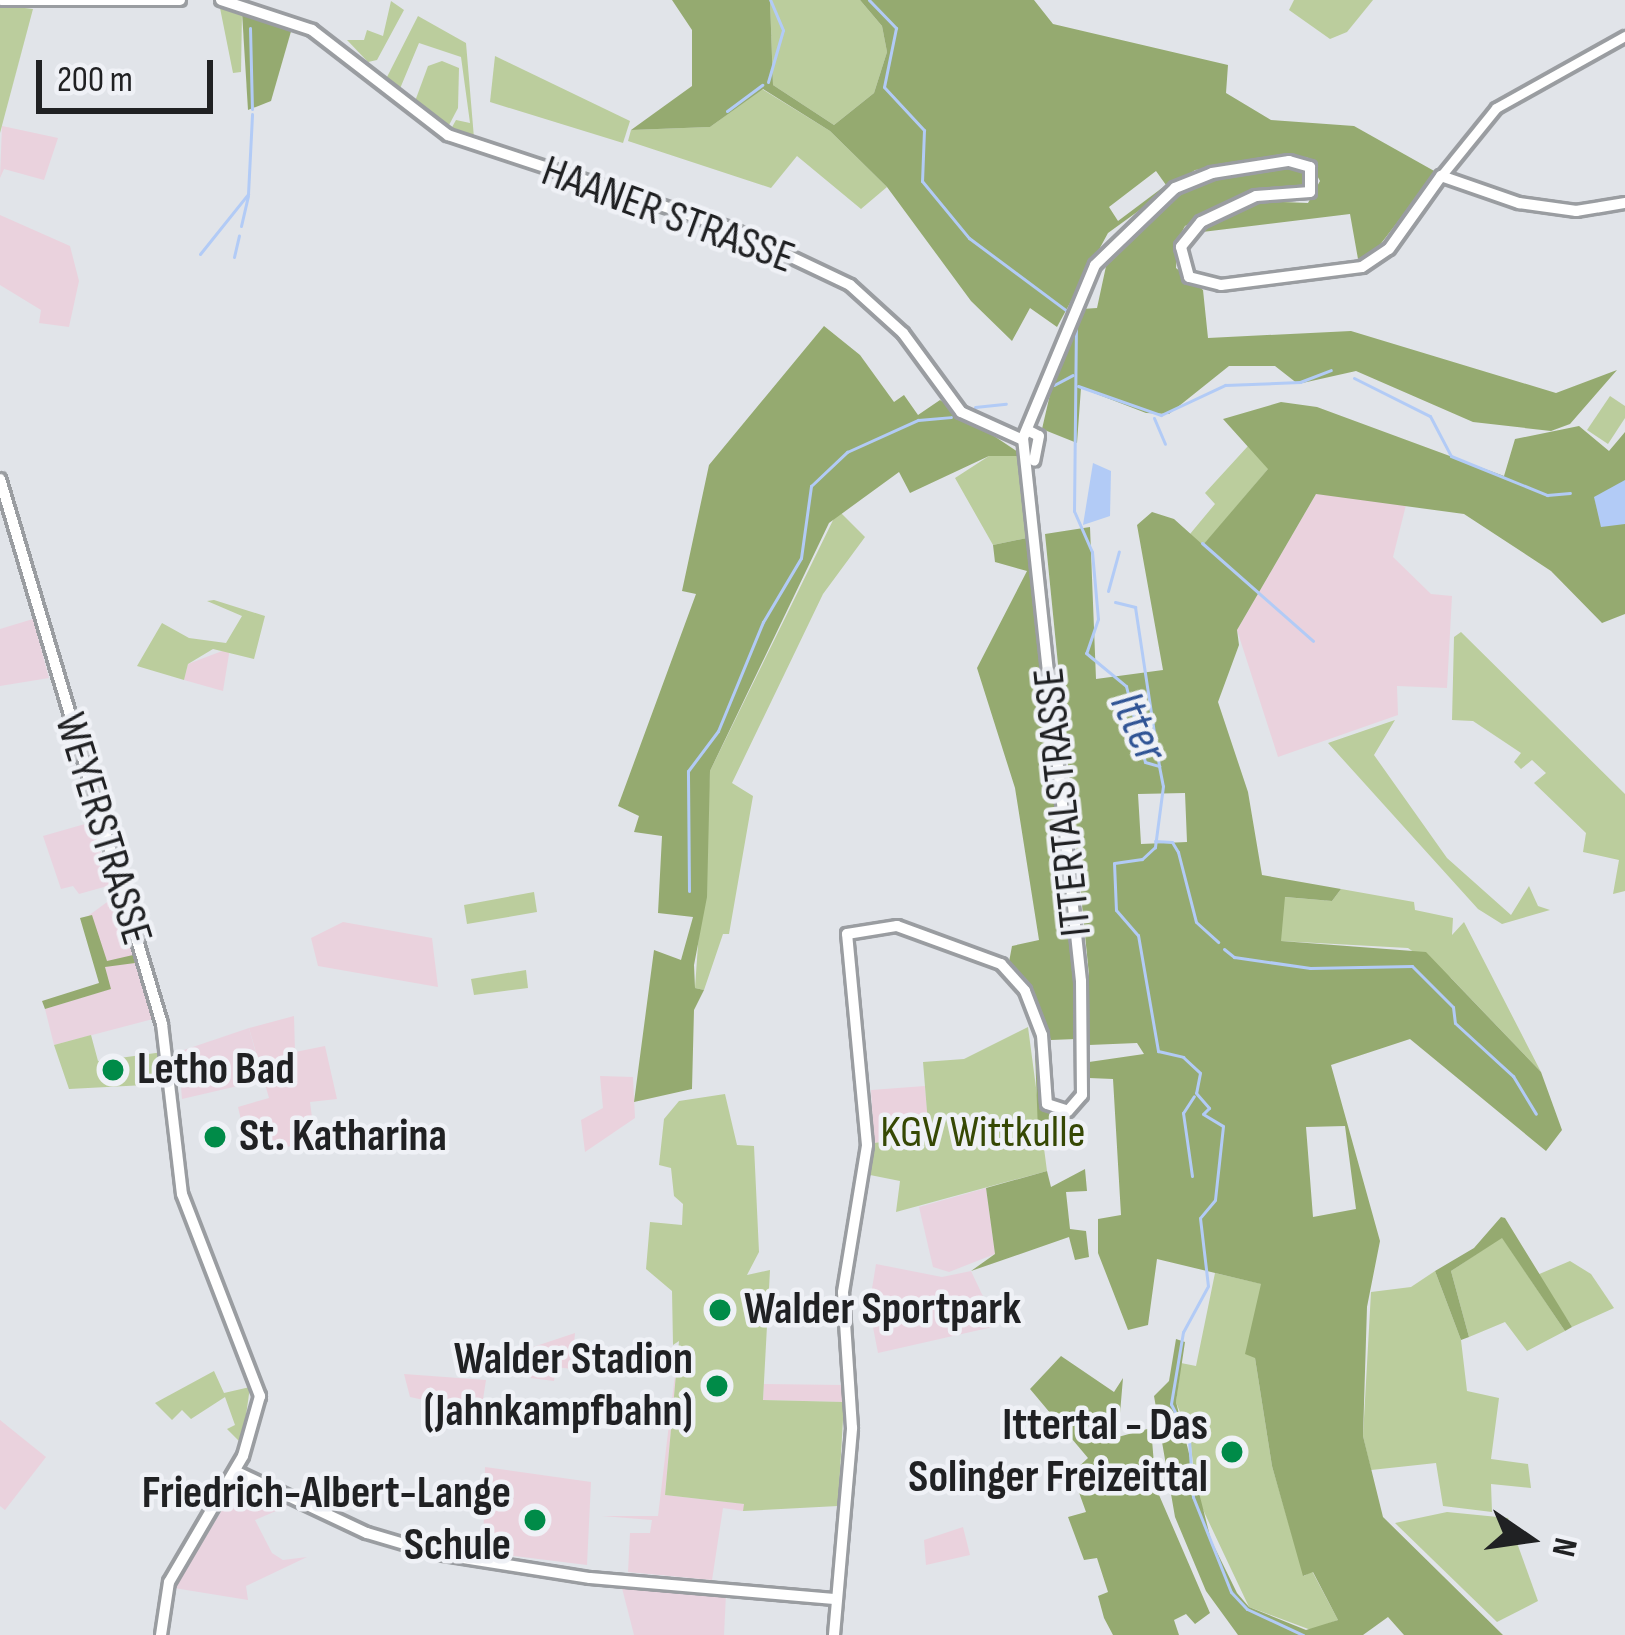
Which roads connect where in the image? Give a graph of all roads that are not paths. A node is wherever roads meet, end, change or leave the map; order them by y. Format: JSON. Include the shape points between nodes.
{"nodes":[{"id":1,"x":1,"y":0,"type":"edge"},
{"id":2,"x":181,"y":0,"type":"edge"},
{"id":3,"x":221,"y":0,"type":"edge"},
{"id":4,"x":1625,"y":36,"type":"edge"},
{"id":5,"x":1441,"y":176,"type":"junction"},
{"id":6,"x":1625,"y":203,"type":"edge"},
{"id":7,"x":1029,"y":437,"type":"junction"},
{"id":8,"x":0,"y":479,"type":"edge"},
{"id":9,"x":235,"y":1471,"type":"junction"},
{"id":10,"x":835,"y":1599,"type":"junction"},
{"id":11,"x":161,"y":1635,"type":"edge"},
{"id":12,"x":834,"y":1635,"type":"edge"}],
"edges":[{"from":1,"to":2,"type":"main road"},
{"from":3,"to":7,"type":"main road","name":"HAANER STRASSE","via":[[302,24],[448,135],[730,228],[854,287],[903,333],[951,403],[988,428]]},
{"from":4,"to":5,"type":"street","via":[[1491,112]]},
{"from":5,"to":6,"type":"main road","via":[[1519,203],[1576,211]]},
{"from":5,"to":7,"type":"main road","name":"ITTERTALSTRASSE","via":[[1389,249],[1362,267],[1211,286],[1181,263],[1191,229],[1256,196],[1303,197],[1314,179],[1294,160],[1197,177],[1109,244],[1043,379]]},
{"from":7,"to":10,"type":"main road","name":"ITTERTALSTRASSE","via":[[1081,980],[1076,1107],[1061,1112],[1047,1103],[1042,1035],[1025,991],[1001,964],[889,925],[845,937],[867,1145],[843,1292],[852,1428]]},
{"from":8,"to":9,"type":"main road","name":"WEYERSTRASSE","via":[[162,1024],[179,1183],[259,1388],[256,1426]]},
{"from":9,"to":10,"type":"main road","via":[[396,1544],[590,1578]]},
{"from":9,"to":11,"type":"main road","name":"WEYERSTRASSE","via":[[171,1578]]},
{"from":10,"to":12,"type":"main road"}]}
